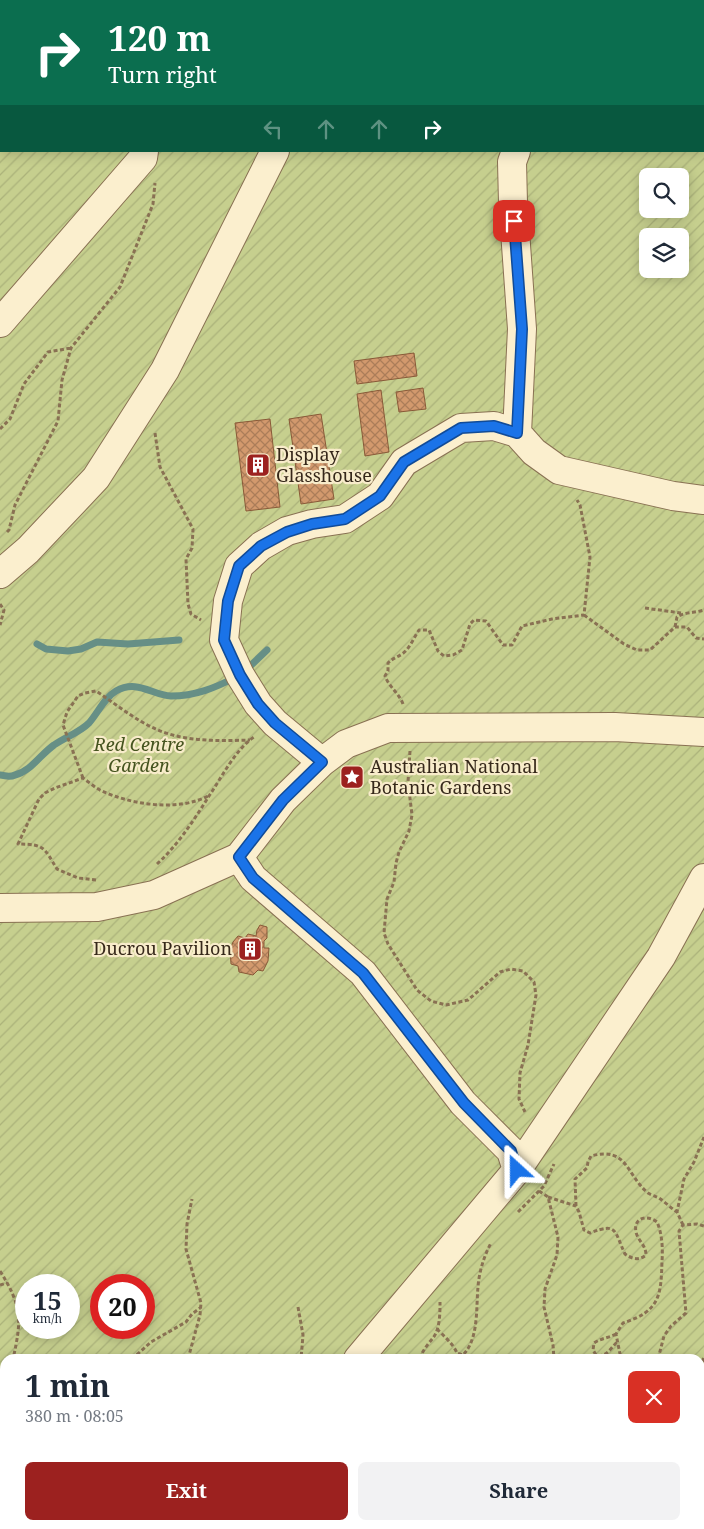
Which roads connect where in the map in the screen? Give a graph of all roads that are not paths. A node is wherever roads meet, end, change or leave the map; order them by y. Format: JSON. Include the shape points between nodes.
{"nodes":[{"id":1,"x":274,"y":152,"type":"edge"},
{"id":2,"x":516,"y":152,"type":"edge"},
{"id":3,"x":144,"y":155,"type":"edge"},
{"id":4,"x":0,"y":324,"type":"edge"},
{"id":5,"x":517,"y":433,"type":"junction"},
{"id":6,"x":704,"y":500,"type":"edge"},
{"id":7,"x":0,"y":574,"type":"edge"},
{"id":8,"x":704,"y":732,"type":"edge"},
{"id":9,"x":322,"y":762,"type":"junction"},
{"id":10,"x":239,"y":857,"type":"junction"},
{"id":11,"x":704,"y":878,"type":"edge"},
{"id":12,"x":0,"y":908,"type":"edge"},
{"id":13,"x":517,"y":1170,"type":"junction"},
{"id":14,"x":362,"y":1354,"type":"edge"}],
"edges":[{"from":1,"to":7,"type":"lane","via":[[165,370],[96,478],[28,550]]},
{"from":2,"to":5,"type":"lane","via":[[512,162],[513,203],[522,329]]},
{"from":3,"to":4,"type":"lane"},
{"from":5,"to":6,"type":"lane","via":[[534,452],[559,470]]},
{"from":5,"to":9,"type":"lane","via":[[494,426],[461,428],[404,462],[380,496],[345,519],[287,532],[261,546],[239,566],[228,601],[224,640],[258,704],[275,723]]},
{"from":8,"to":9,"type":"lane","via":[[615,726],[388,728],[346,744]]},
{"from":9,"to":10,"type":"lane","via":[[283,800]]},
{"from":10,"to":12,"type":"lane","via":[[154,896],[97,907]]},
{"from":10,"to":13,"type":"lane","via":[[253,878],[363,973],[464,1103],[511,1151]]},
{"from":11,"to":13,"type":"lane","via":[[661,957]]},
{"from":13,"to":14,"type":"lane"}]}
